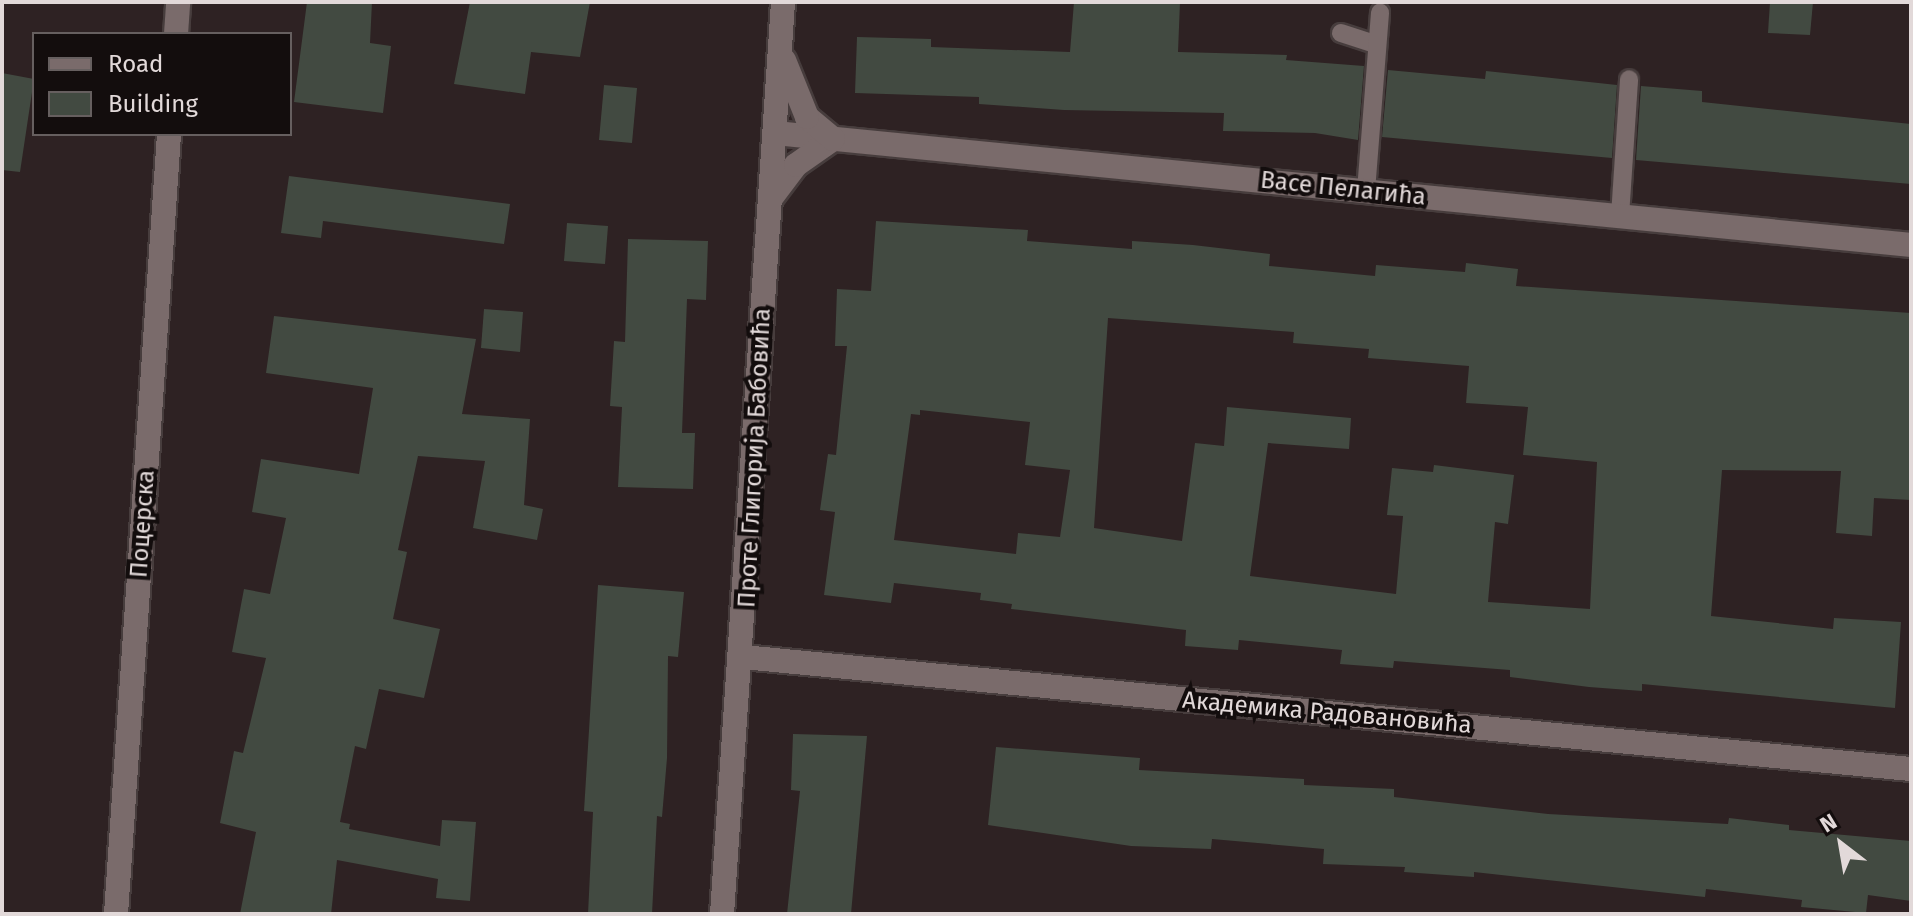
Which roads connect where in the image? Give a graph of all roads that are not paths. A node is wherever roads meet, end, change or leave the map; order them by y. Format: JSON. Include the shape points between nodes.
{"nodes":[{"id":1,"x":178,"y":2,"type":"edge"},
{"id":2,"x":783,"y":2,"type":"edge"},
{"id":3,"x":1380,"y":13,"type":"dead end"},
{"id":4,"x":176,"y":32,"type":"edge"},
{"id":5,"x":1341,"y":33,"type":"dead end"},
{"id":6,"x":1377,"y":45,"type":"junction"},
{"id":7,"x":780,"y":46,"type":"junction"},
{"id":8,"x":1629,"y":79,"type":"dead end"},
{"id":9,"x":775,"y":133,"type":"junction"},
{"id":10,"x":169,"y":136,"type":"edge"},
{"id":11,"x":833,"y":139,"type":"junction"},
{"id":12,"x":1366,"y":191,"type":"junction"},
{"id":13,"x":770,"y":199,"type":"junction"},
{"id":14,"x":1620,"y":216,"type":"junction"},
{"id":15,"x":1911,"y":245,"type":"edge"},
{"id":16,"x":743,"y":657,"type":"junction"},
{"id":17,"x":1911,"y":769,"type":"edge"},
{"id":18,"x":116,"y":914,"type":"edge"},
{"id":19,"x":722,"y":914,"type":"edge"}],
"edges":[{"from":1,"to":4,"type":"street"},
{"from":2,"to":7,"type":"street","name":"Проте Глигорија Бабовића"},
{"from":3,"to":6,"type":"lane"},
{"from":5,"to":6,"type":"lane"},
{"from":6,"to":12,"type":"lane"},
{"from":7,"to":9,"type":"street","name":"Проте Глигорија Бабовића"},
{"from":7,"to":11,"type":"street","via":[[807,117]]},
{"from":8,"to":14,"type":"lane"},
{"from":9,"to":11,"type":"street","name":"Васе Пелагића"},
{"from":9,"to":13,"type":"street","name":"Проте Глигорија Бабовића"},
{"from":10,"to":18,"type":"street","name":"Поцерска"},
{"from":11,"to":12,"type":"street","name":"Васе Пелагића"},
{"from":11,"to":13,"type":"street","via":[[796,165]]},
{"from":12,"to":14,"type":"street","name":"Васе Пелагића"},
{"from":13,"to":16,"type":"street","name":"Проте Глигорија Бабовића"},
{"from":14,"to":15,"type":"street","name":"Васе Пелагића"},
{"from":16,"to":17,"type":"street","name":"Академика Радовановића"},
{"from":16,"to":19,"type":"street","name":"Проте Глигорија Бабовића"}]}
